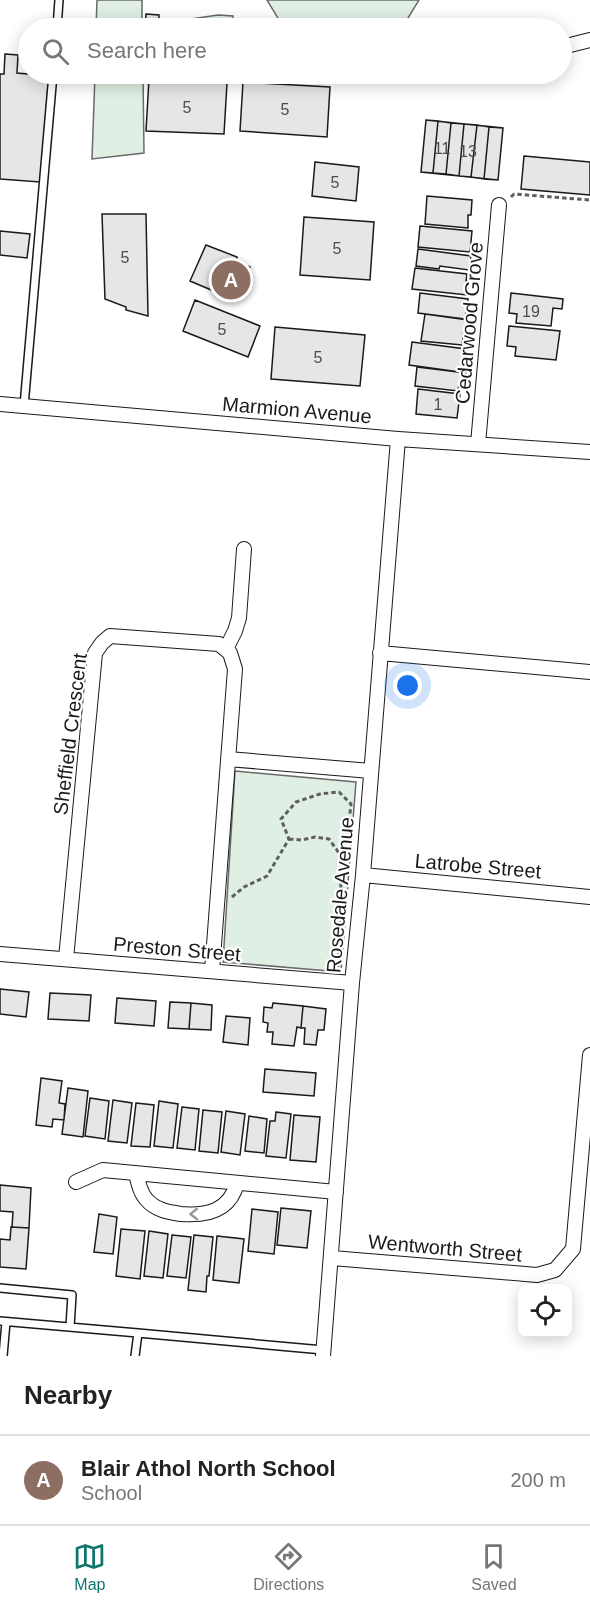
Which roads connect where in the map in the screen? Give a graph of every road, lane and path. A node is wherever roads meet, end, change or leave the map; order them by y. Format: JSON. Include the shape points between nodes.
{"nodes":[{"id":1,"x":59,"y":0,"type":"edge"},
{"id":2,"x":58,"y":18,"type":"edge"},
{"id":3,"x":590,"y":40,"type":"edge"},
{"id":4,"x":572,"y":44,"type":"edge"},
{"id":5,"x":52,"y":84,"type":"edge"},
{"id":6,"x":590,"y":200,"type":"edge"},
{"id":7,"x":499,"y":205,"type":"joint"},
{"id":8,"x":0,"y":404,"type":"edge"},
{"id":9,"x":24,"y":406,"type":"junction"},
{"id":10,"x":398,"y":439,"type":"junction"},
{"id":11,"x":478,"y":444,"type":"junction"},
{"id":12,"x":590,"y":452,"type":"edge"},
{"id":13,"x":244,"y":549,"type":"dead end"},
{"id":14,"x":226,"y":650,"type":"junction"},
{"id":15,"x":380,"y":653,"type":"junction"},
{"id":16,"x":590,"y":672,"type":"edge"},
{"id":17,"x":228,"y":759,"type":"junction"},
{"id":18,"x":371,"y":771,"type":"junction"},
{"id":19,"x":289,"y":839,"type":"junction"},
{"id":20,"x":344,"y":860,"type":"junction"},
{"id":21,"x":350,"y":860,"type":"dead end"},
{"id":22,"x":363,"y":875,"type":"junction"},
{"id":23,"x":590,"y":897,"type":"edge"},
{"id":24,"x":231,"y":898,"type":"dead end"},
{"id":25,"x":0,"y":954,"type":"edge"},
{"id":26,"x":66,"y":959,"type":"junction"},
{"id":27,"x":212,"y":971,"type":"junction"},
{"id":28,"x":337,"y":975,"type":"dead end"},
{"id":29,"x":352,"y":983,"type":"junction"},
{"id":30,"x":590,"y":1055,"type":"edge"},
{"id":31,"x":136,"y":1173,"type":"junction"},
{"id":32,"x":76,"y":1182,"type":"dead end"},
{"id":33,"x":237,"y":1183,"type":"junction"},
{"id":34,"x":336,"y":1192,"type":"junction"},
{"id":35,"x":332,"y":1258,"type":"junction"},
{"id":36,"x":0,"y":1288,"type":"edge"},
{"id":37,"x":3,"y":1322,"type":"edge"},
{"id":38,"x":70,"y":1327,"type":"junction"},
{"id":39,"x":138,"y":1333,"type":"junction"},
{"id":40,"x":323,"y":1353,"type":"edge"},
{"id":41,"x":3,"y":1356,"type":"edge"},
{"id":42,"x":135,"y":1356,"type":"edge"}],
"edges":[{"from":1,"to":2,"type":"lane"},
{"from":3,"to":4,"type":"street"},
{"from":5,"to":9,"type":"lane"},
{"from":6,"to":7,"type":"path","via":[[514,194]]},
{"from":7,"to":11,"type":"street","name":"Cedarwood Grove"},
{"from":8,"to":9,"type":"street","name":"Marmion Avenue"},
{"from":9,"to":10,"type":"street","name":"Marmion Avenue"},
{"from":10,"to":11,"type":"street","name":"Marmion Avenue"},
{"from":10,"to":15,"type":"street","name":"Rosedale Avenue"},
{"from":11,"to":12,"type":"street","name":"Marmion Avenue"},
{"from":13,"to":14,"type":"street","via":[[239,618]]},
{"from":14,"to":17,"type":"street","via":[[235,669]]},
{"from":14,"to":26,"type":"street","name":"Sheffield Crescent","via":[[219,644],[110,636],[95,653]]},
{"from":15,"to":16,"type":"street"},
{"from":15,"to":18,"type":"street","name":"Rosedale Avenue"},
{"from":17,"to":18,"type":"street"},
{"from":17,"to":27,"type":"street"},
{"from":18,"to":22,"type":"street","name":"Rosedale Avenue"},
{"from":19,"to":20,"type":"path","via":[[329,839]]},
{"from":19,"to":20,"type":"path","via":[[281,819],[296,802],[339,792],[351,804]]},
{"from":19,"to":24,"type":"path","via":[[267,876]]},
{"from":20,"to":21,"type":"path"},
{"from":20,"to":28,"type":"path","via":[[340,876]]},
{"from":22,"to":23,"type":"street","name":"Latrobe Street"},
{"from":22,"to":29,"type":"street","name":"Rosedale Avenue"},
{"from":25,"to":26,"type":"street","name":"Preston Street"},
{"from":26,"to":27,"type":"street","name":"Preston Street"},
{"from":27,"to":29,"type":"street","name":"Preston Street"},
{"from":29,"to":34,"type":"street","name":"Rosedale Avenue"},
{"from":30,"to":35,"type":"street","name":"Wentworth Street","via":[[573,1249],[555,1270],[537,1275]]},
{"from":31,"to":32,"type":"street","via":[[103,1170]]},
{"from":31,"to":33,"type":"street"},
{"from":33,"to":31,"type":"street","one_way":true,"via":[[232,1197],[220,1208],[210,1213],[180,1214],[161,1210],[146,1199]]},
{"from":33,"to":34,"type":"street"},
{"from":34,"to":35,"type":"street","name":"Rosedale Avenue"},
{"from":35,"to":40,"type":"street","name":"Rosedale Avenue"},
{"from":36,"to":38,"type":"lane","via":[[72,1295]]},
{"from":37,"to":38,"type":"lane"},
{"from":37,"to":41,"type":"lane"},
{"from":38,"to":39,"type":"lane"},
{"from":39,"to":40,"type":"lane"},
{"from":39,"to":42,"type":"lane"}]}
